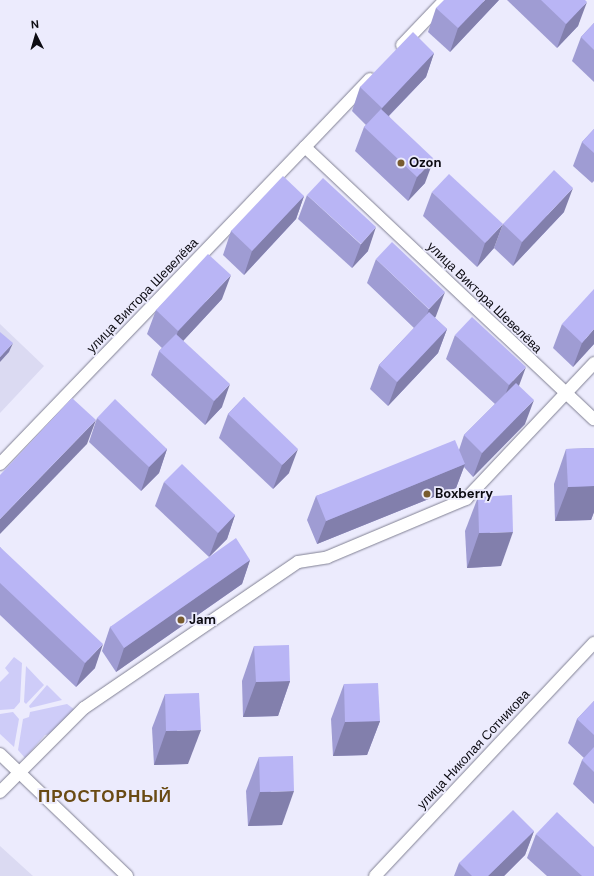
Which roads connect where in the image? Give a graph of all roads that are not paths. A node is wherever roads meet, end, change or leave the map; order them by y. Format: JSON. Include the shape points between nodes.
{"nodes":[{"id":1,"x":445,"y":0,"type":"edge"},
{"id":2,"x":391,"y":57,"type":"edge"},
{"id":3,"x":380,"y":68,"type":"edge"},
{"id":4,"x":305,"y":147,"type":"junction"},
{"id":5,"x":594,"y":363,"type":"edge"},
{"id":6,"x":566,"y":393,"type":"junction"},
{"id":7,"x":594,"y":418,"type":"edge"},
{"id":8,"x":0,"y":464,"type":"edge"},
{"id":9,"x":594,"y":643,"type":"edge"},
{"id":10,"x":0,"y":754,"type":"edge"},
{"id":11,"x":19,"y":773,"type":"junction"},
{"id":12,"x":0,"y":792,"type":"edge"},
{"id":13,"x":127,"y":876,"type":"edge"},
{"id":14,"x":375,"y":876,"type":"edge"}],
"edges":[{"from":1,"to":2,"type":"street"},
{"from":3,"to":4,"type":"street","name":"улица Виктора Шевелёва"},
{"from":4,"to":6,"type":"street","name":"улица Виктора Шевелёва"},
{"from":4,"to":8,"type":"street","name":"улица Виктора Шевелёва"},
{"from":5,"to":6,"type":"street"},
{"from":6,"to":7,"type":"street","name":"улица Виктора Шевелёва"},
{"from":6,"to":11,"type":"street","via":[[466,499],[328,557],[298,562],[84,708]]},
{"from":9,"to":14,"type":"street","name":"улица Николая Сотникова"},
{"from":10,"to":11,"type":"street"},
{"from":11,"to":12,"type":"street"},
{"from":11,"to":13,"type":"street"}]}
